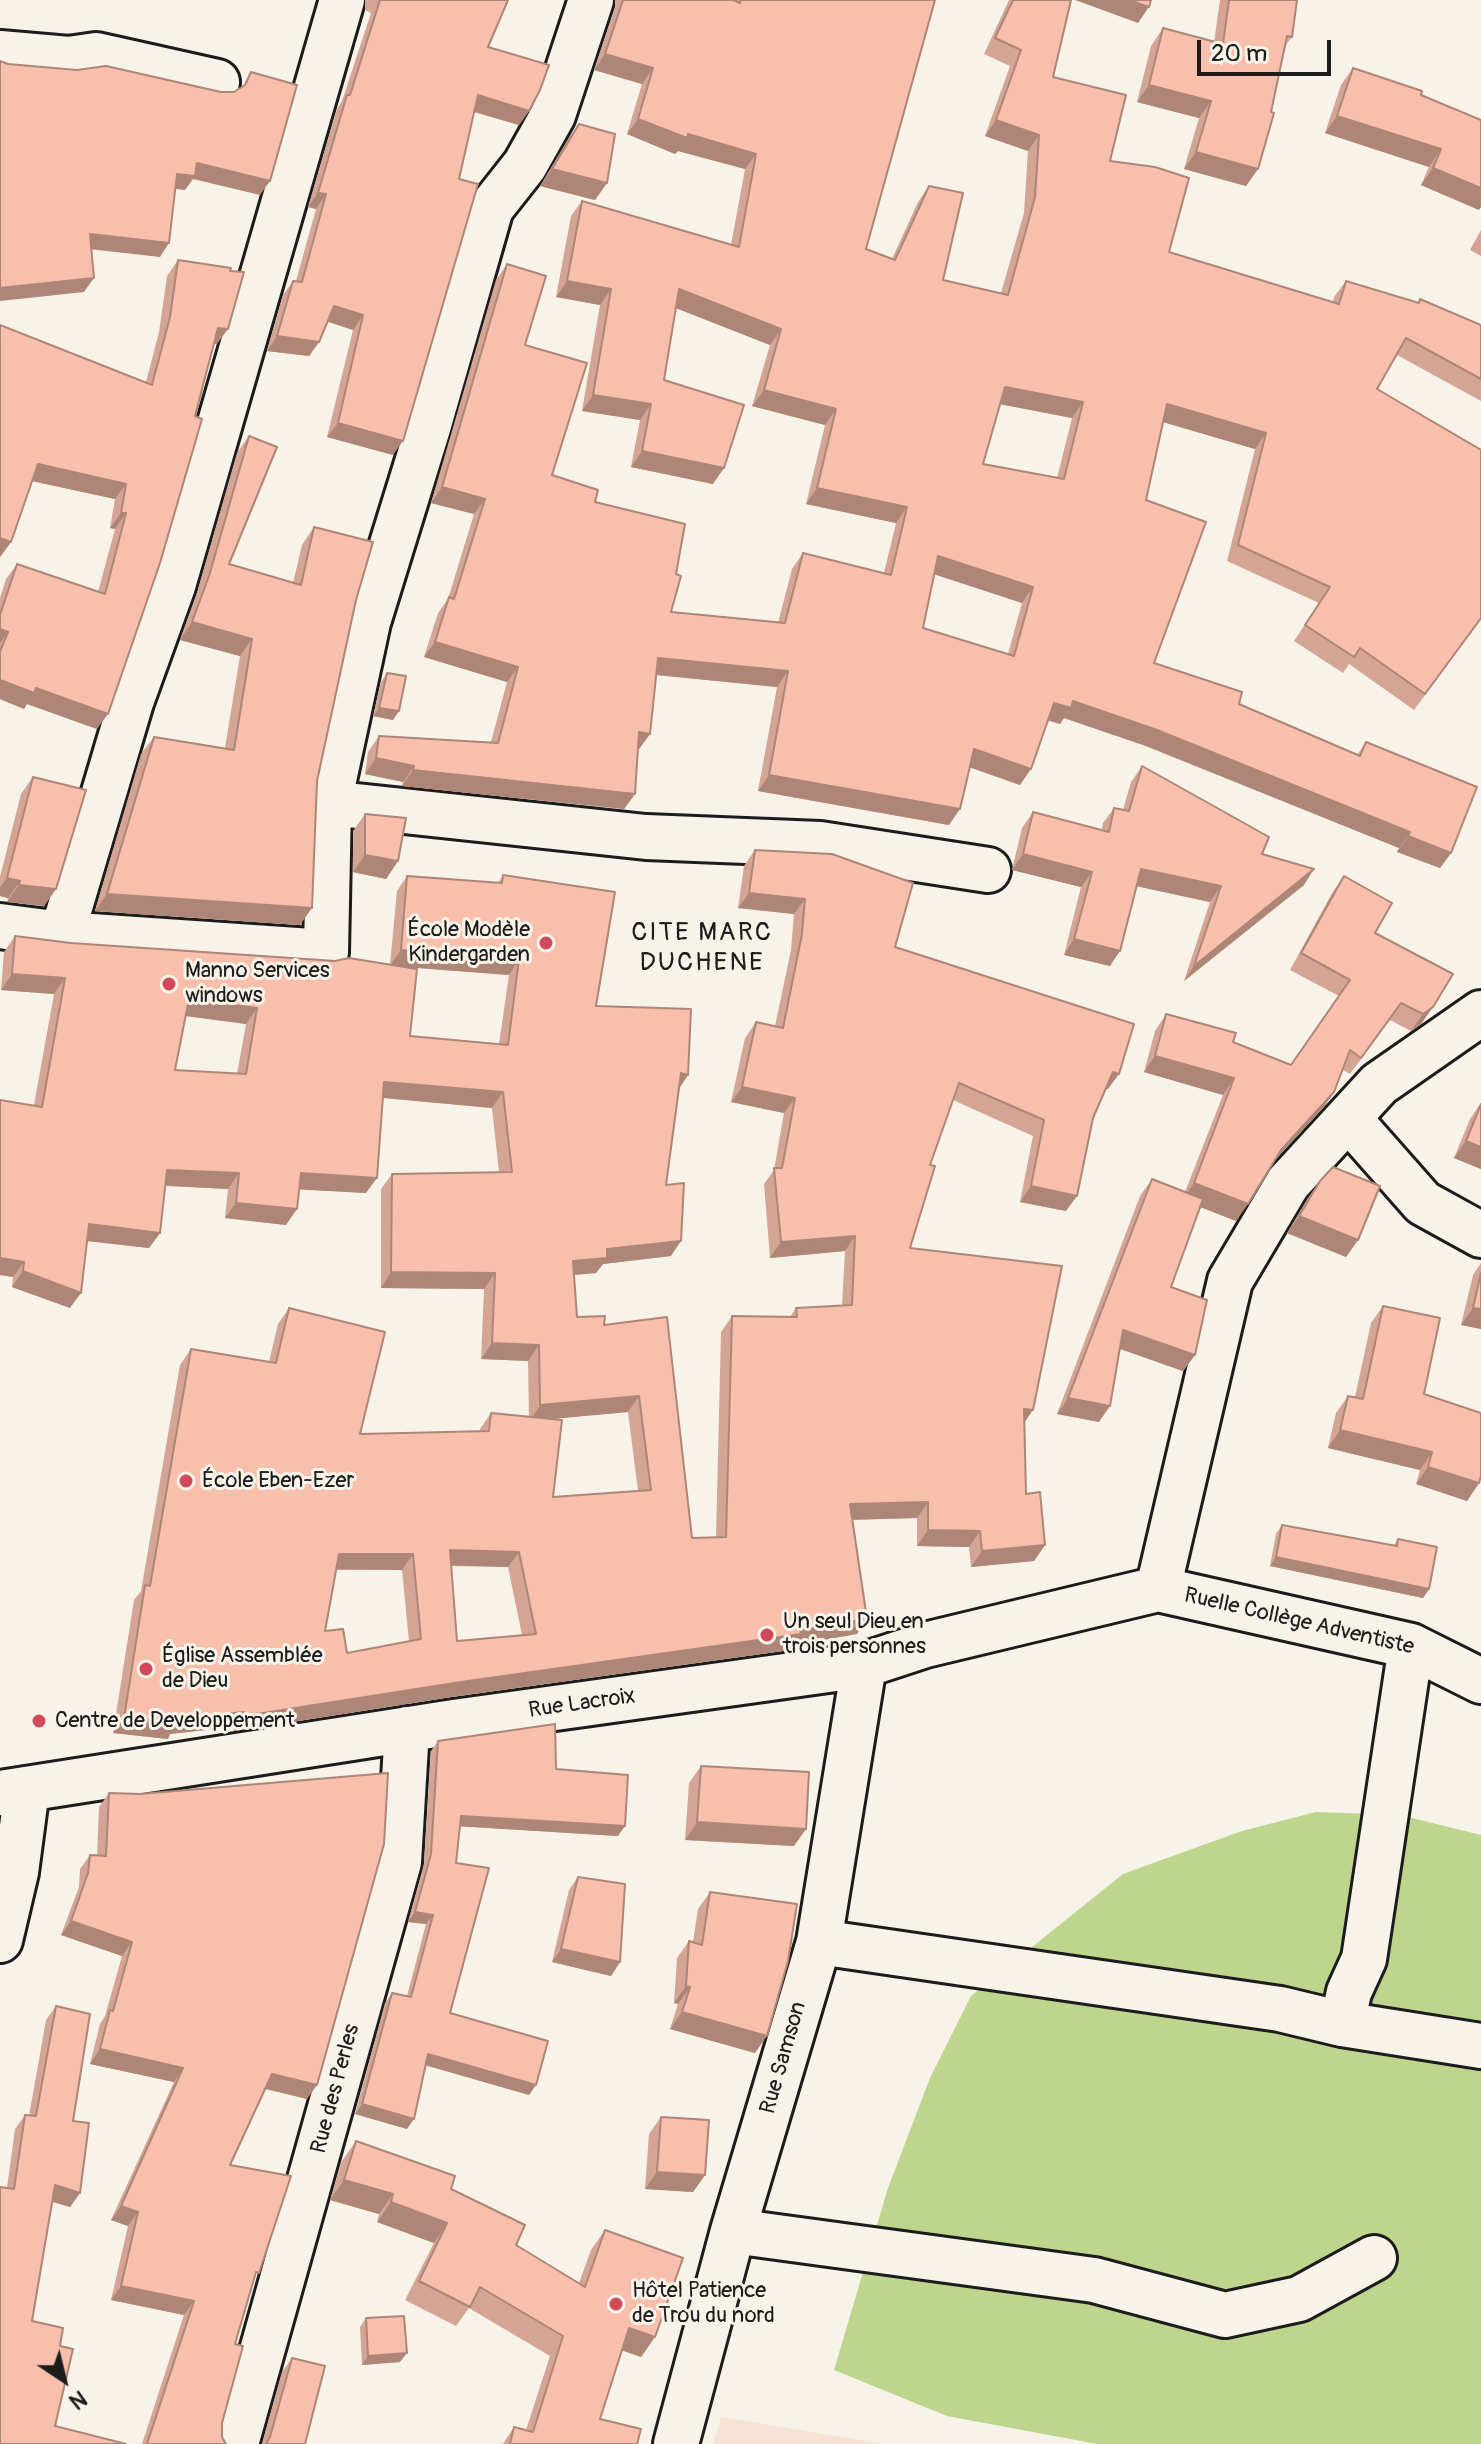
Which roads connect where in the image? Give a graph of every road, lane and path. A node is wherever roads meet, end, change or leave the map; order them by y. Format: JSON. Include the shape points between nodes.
{"nodes":[{"id":1,"x":342,"y":0,"type":"edge"},
{"id":2,"x":591,"y":0,"type":"edge"},
{"id":3,"x":0,"y":53,"type":"edge"},
{"id":4,"x":217,"y":82,"type":"dead end"},
{"id":5,"x":329,"y":803,"type":"junction"},
{"id":6,"x":988,"y":870,"type":"dead end"},
{"id":7,"x":0,"y":926,"type":"edge"},
{"id":8,"x":62,"y":934,"type":"junction"},
{"id":9,"x":1481,"y":1013,"type":"edge"},
{"id":10,"x":1348,"y":1118,"type":"junction"},
{"id":11,"x":1481,"y":1235,"type":"edge"},
{"id":12,"x":1158,"y":1589,"type":"junction"},
{"id":13,"x":1411,"y":1646,"type":"junction"},
{"id":14,"x":864,"y":1665,"type":"junction"},
{"id":15,"x":1481,"y":1681,"type":"edge"},
{"id":16,"x":407,"y":1729,"type":"junction"},
{"id":17,"x":14,"y":1791,"type":"edge"},
{"id":18,"x":0,"y":1940,"type":"edge"},
{"id":19,"x":819,"y":1942,"type":"junction"},
{"id":20,"x":1342,"y":2024,"type":"junction"},
{"id":21,"x":1481,"y":2046,"type":"edge"},
{"id":22,"x":733,"y":2231,"type":"junction"},
{"id":23,"x":1374,"y":2258,"type":"dead end"},
{"id":24,"x":236,"y":2444,"type":"edge"},
{"id":25,"x":676,"y":2444,"type":"edge"}],
"edges":[{"from":1,"to":8,"type":"street","via":[[173,586],[131,702]]},
{"from":2,"to":5,"type":"street","via":[[553,115],[525,165],[491,208],[368,622]]},
{"from":3,"to":4,"type":"street","via":[[69,59],[96,55]]},
{"from":5,"to":6,"type":"street","via":[[621,835],[820,844]]},
{"from":5,"to":8,"type":"street","via":[[326,952]]},
{"from":7,"to":8,"type":"street"},
{"from":9,"to":10,"type":"street","via":[[1379,1084]]},
{"from":10,"to":11,"type":"street","via":[[1423,1203]]},
{"from":10,"to":12,"type":"street","via":[[1288,1183],[1230,1281]]},
{"from":12,"to":13,"type":"street","name":"Ruelle Collège Adventiste"},
{"from":12,"to":14,"type":"street","name":"Rue Lacroix","via":[[925,1645]]},
{"from":13,"to":15,"type":"street","name":"Ruelle Collège Adventiste"},
{"from":13,"to":20,"type":"street","via":[[1364,1959]]},
{"from":14,"to":16,"type":"street","name":"Rue Lacroix"},
{"from":14,"to":19,"type":"street","name":"Rue Samson"},
{"from":16,"to":17,"type":"street","name":"Rue Lacroix"},
{"from":16,"to":24,"type":"street","name":"Rue des Perles","via":[[399,1862]]},
{"from":17,"to":18,"type":"street","via":[[16,1872]]},
{"from":19,"to":20,"type":"street","via":[[1280,2009]]},
{"from":19,"to":22,"type":"street","name":"Rue Samson"},
{"from":20,"to":21,"type":"street"},
{"from":22,"to":23,"type":"street","via":[[1094,2280],[1225,2315],[1299,2299]]},
{"from":22,"to":25,"type":"street","name":"Rue Samson"}]}
